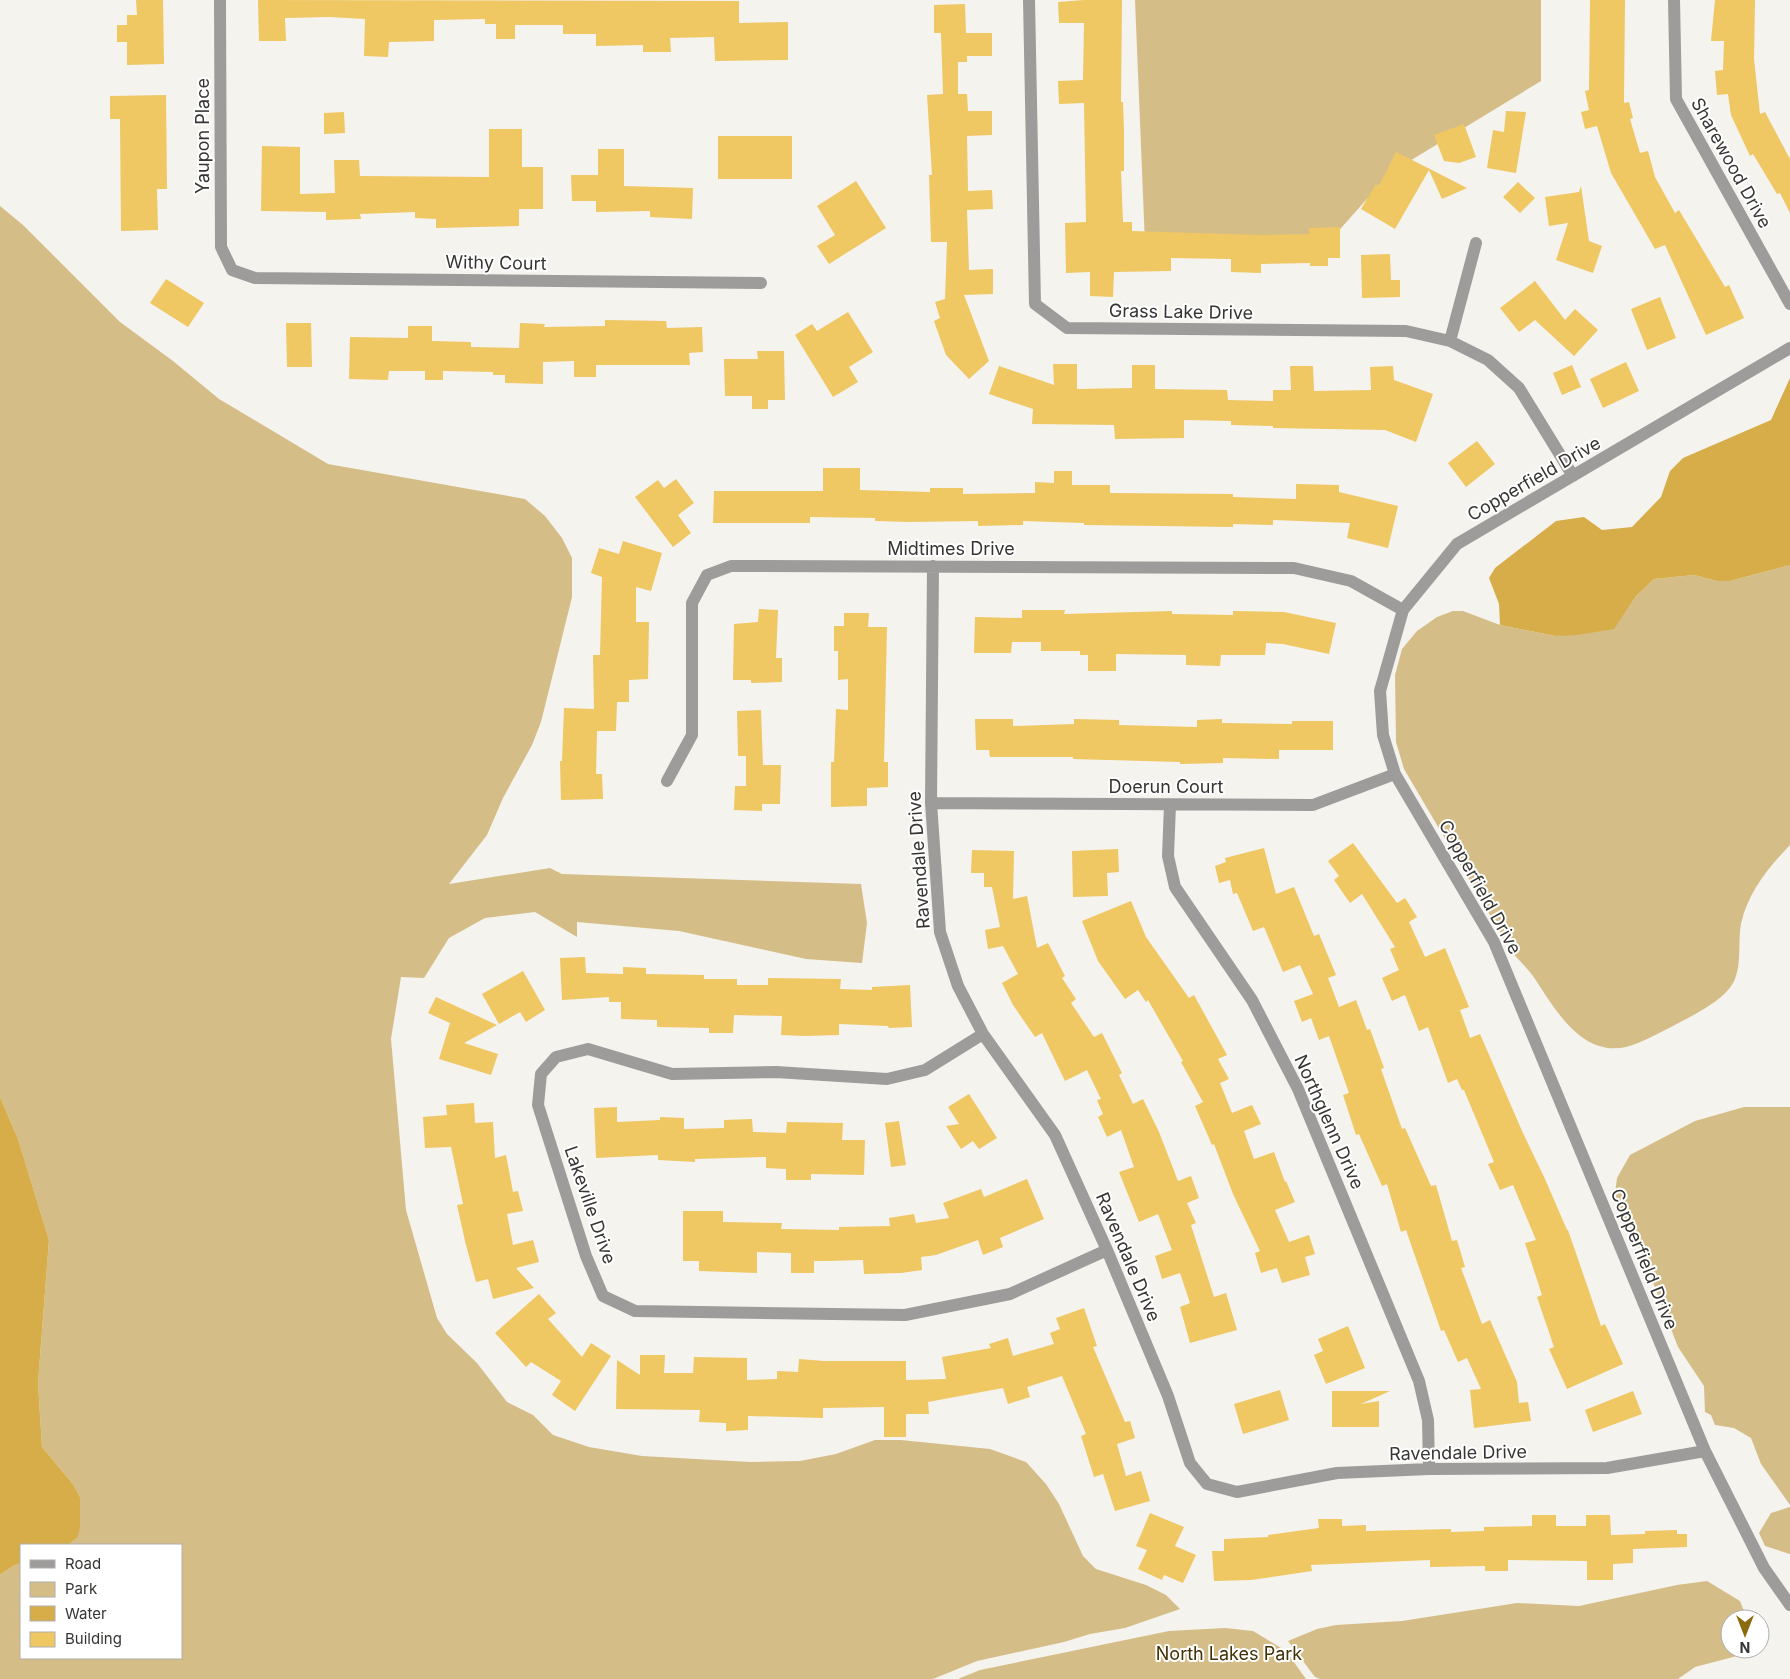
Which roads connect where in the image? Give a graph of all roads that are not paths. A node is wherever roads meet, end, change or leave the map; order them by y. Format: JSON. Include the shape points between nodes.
{"nodes":[{"id":1,"x":220,"y":0,"type":"edge"},
{"id":2,"x":1028,"y":0,"type":"edge"},
{"id":3,"x":1674,"y":0,"type":"edge"},
{"id":4,"x":1476,"y":243,"type":"dead end"},
{"id":5,"x":232,"y":270,"type":"joint"},
{"id":6,"x":761,"y":283,"type":"dead end"},
{"id":7,"x":1790,"y":304,"type":"edge"},
{"id":8,"x":1450,"y":341,"type":"junction"},
{"id":9,"x":1790,"y":348,"type":"edge"},
{"id":10,"x":1573,"y":476,"type":"junction"},
{"id":11,"x":933,"y":566,"type":"junction"},
{"id":12,"x":1403,"y":610,"type":"junction"},
{"id":13,"x":1395,"y":774,"type":"junction"},
{"id":14,"x":667,"y":781,"type":"dead end"},
{"id":15,"x":931,"y":803,"type":"junction"},
{"id":16,"x":1170,"y":805,"type":"junction"},
{"id":17,"x":983,"y":1034,"type":"junction"},
{"id":18,"x":1107,"y":1250,"type":"junction"},
{"id":19,"x":1705,"y":1451,"type":"junction"},
{"id":20,"x":1429,"y":1470,"type":"junction"},
{"id":21,"x":1790,"y":1605,"type":"edge"}],
"edges":[{"from":1,"to":5,"type":"street","name":"Yaupon Place","via":[[221,247]]},
{"from":2,"to":8,"type":"street","name":"Grass Lake Drive","via":[[1035,304],[1067,328],[1406,331]]},
{"from":3,"to":7,"type":"street","name":"Sharewood Drive","via":[[1676,99]]},
{"from":4,"to":8,"type":"street"},
{"from":5,"to":6,"type":"street","name":"Withy Court","via":[[255,278]]},
{"from":8,"to":10,"type":"street","name":"Grass Lake Drive","via":[[1488,360],[1519,388]]},
{"from":9,"to":10,"type":"street","name":"Copperfield Drive"},
{"from":10,"to":12,"type":"street","name":"Copperfield Drive","via":[[1457,544]]},
{"from":11,"to":12,"type":"street","name":"Midtimes Drive","via":[[1294,568],[1351,582]]},
{"from":11,"to":14,"type":"street","name":"Midtimes Drive","via":[[731,566],[707,575],[692,603],[692,736]]},
{"from":11,"to":15,"type":"street","name":"Ravendale Drive"},
{"from":12,"to":13,"type":"street","name":"Copperfield Drive","via":[[1380,691],[1383,735]]},
{"from":13,"to":16,"type":"street","name":"Doerun Court","via":[[1313,805]]},
{"from":13,"to":19,"type":"street","name":"Copperfield Drive","via":[[1494,942]]},
{"from":15,"to":16,"type":"street","name":"Doerun Court"},
{"from":15,"to":17,"type":"street","name":"Ravendale Drive","via":[[940,932],[958,986]]},
{"from":16,"to":20,"type":"street","name":"Northglenn Drive","via":[[1168,856],[1175,888],[1252,1000],[1298,1090],[1419,1382],[1428,1420]]},
{"from":17,"to":18,"type":"street","name":"Ravendale Drive","via":[[1055,1135]]},
{"from":17,"to":18,"type":"street","name":"Lakeville Drive","via":[[926,1070],[887,1079],[776,1072],[672,1074],[588,1049],[556,1057],[541,1074],[538,1105],[586,1256],[603,1296],[634,1311],[905,1314],[1010,1294]]},
{"from":18,"to":20,"type":"street","name":"Ravendale Drive","via":[[1168,1396],[1190,1463],[1207,1484],[1237,1492],[1337,1473]]},
{"from":19,"to":20,"type":"street","name":"Ravendale Drive","via":[[1607,1468]]},
{"from":19,"to":21,"type":"street","name":"Copperfield Drive","via":[[1764,1568]]}]}
